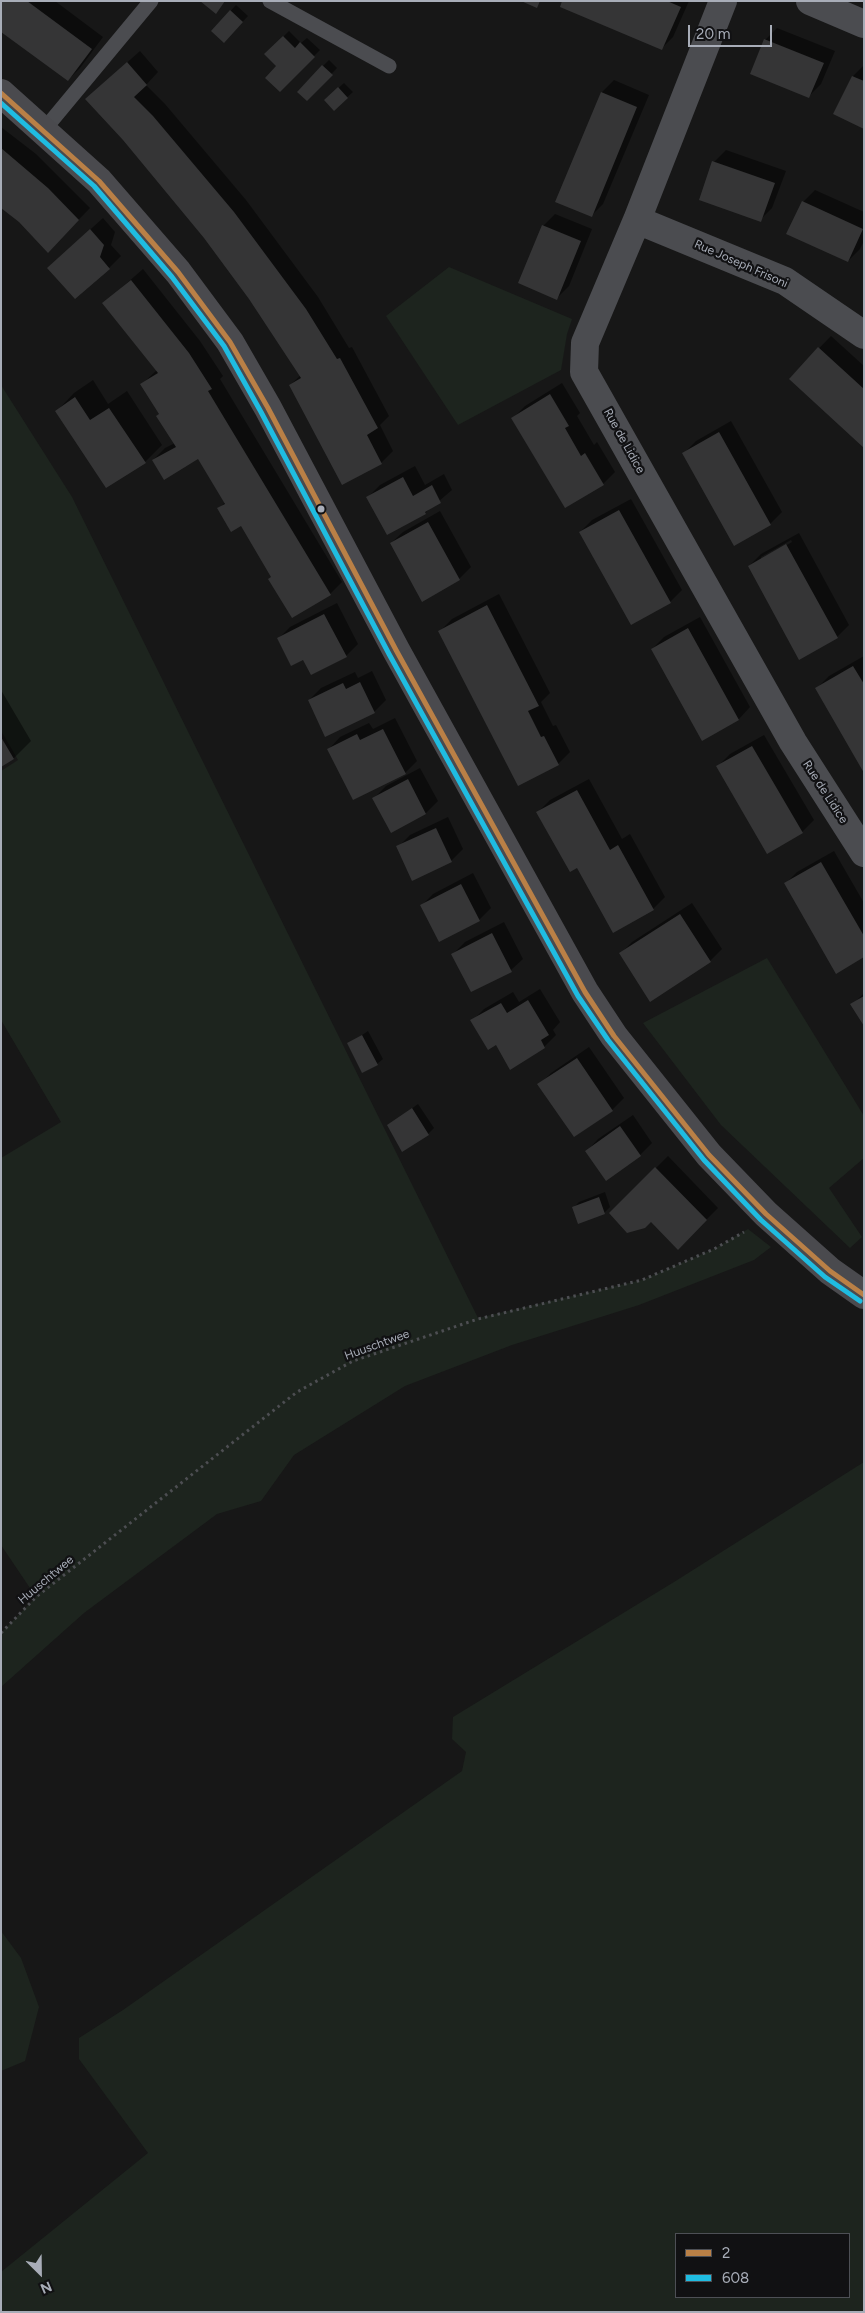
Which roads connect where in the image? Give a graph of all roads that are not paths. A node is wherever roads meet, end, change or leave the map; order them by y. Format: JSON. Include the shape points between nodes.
{"nodes":[{"id":1,"x":151,"y":1,"type":"edge"},
{"id":2,"x":270,"y":1,"type":"edge"},
{"id":3,"x":723,"y":1,"type":"edge"},
{"id":4,"x":811,"y":1,"type":"edge"},
{"id":5,"x":864,"y":24,"type":"edge"},
{"id":6,"x":389,"y":66,"type":"dead end"},
{"id":7,"x":1,"y":93,"type":"edge"},
{"id":8,"x":43,"y":130,"type":"junction"},
{"id":9,"x":637,"y":220,"type":"junction"},
{"id":10,"x":864,"y":334,"type":"edge"},
{"id":11,"x":864,"y":853,"type":"edge"},
{"id":12,"x":864,"y":1295,"type":"edge"}],
"edges":[{"from":1,"to":8,"type":"lane"},
{"from":2,"to":6,"type":"lane"},
{"from":3,"to":9,"type":"street","name":"Rue de Lidice"},
{"from":4,"to":5,"type":"street"},
{"from":7,"to":8,"type":"main road"},
{"from":8,"to":12,"type":"main road","via":[[106,189],[178,272],[230,342],[585,992],[614,1036],[695,1137],[766,1214],[830,1271]]},
{"from":9,"to":10,"type":"street","name":"Rue Joseph Frisoni","via":[[785,281]]},
{"from":9,"to":11,"type":"street","name":"Rue de Lidice","via":[[585,343],[584,372],[793,742]]}]}
